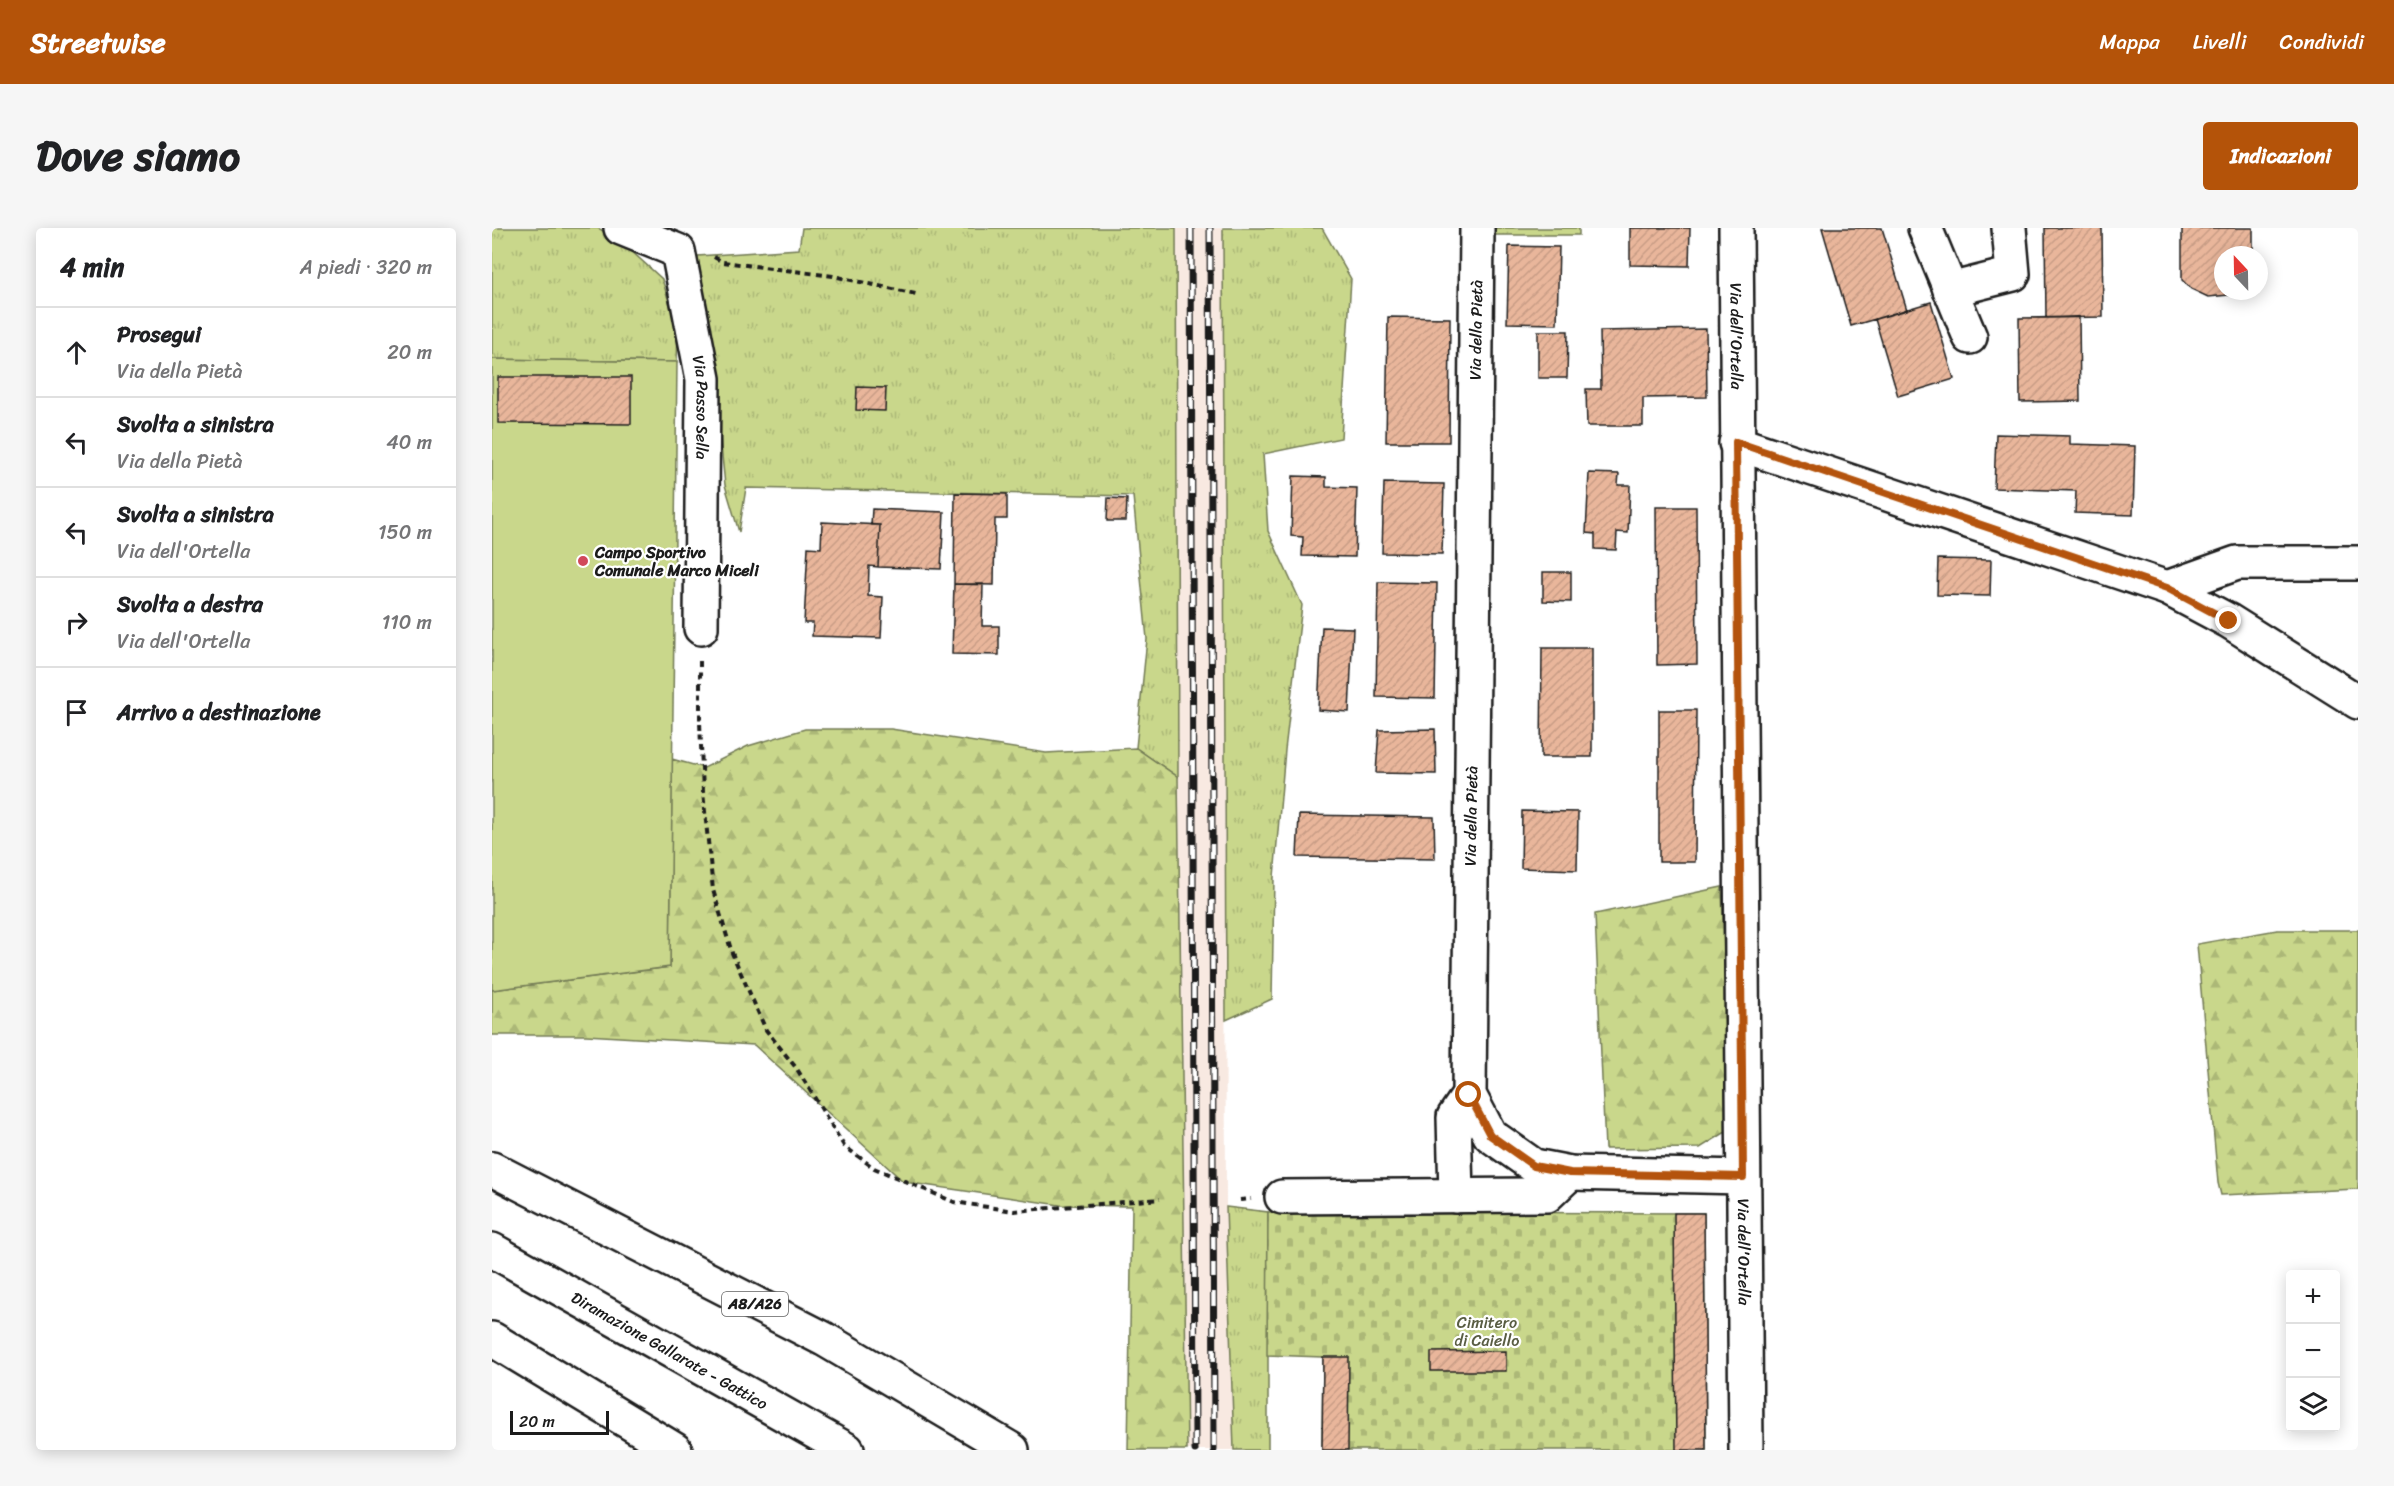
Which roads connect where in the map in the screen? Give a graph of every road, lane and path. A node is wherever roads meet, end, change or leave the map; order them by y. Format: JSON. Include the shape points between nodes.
{"nodes":[{"id":1,"x":621,"y":228,"type":"edge"},
{"id":2,"x":1477,"y":228,"type":"edge"},
{"id":3,"x":1736,"y":228,"type":"edge"},
{"id":4,"x":1925,"y":228,"type":"edge"},
{"id":5,"x":2009,"y":228,"type":"edge"},
{"id":6,"x":685,"y":239,"type":"edge"},
{"id":7,"x":1950,"y":290,"type":"junction"},
{"id":8,"x":916,"y":294,"type":"dead end"},
{"id":9,"x":1970,"y":338,"type":"dead end"},
{"id":10,"x":1736,"y":442,"type":"junction"},
{"id":11,"x":2358,"y":563,"type":"edge"},
{"id":12,"x":2167,"y":588,"type":"junction"},
{"id":13,"x":701,"y":628,"type":"joint"},
{"id":14,"x":2358,"y":702,"type":"edge"},
{"id":15,"x":1469,"y":1095,"type":"junction"},
{"id":16,"x":492,"y":1169,"type":"edge"},
{"id":17,"x":1570,"y":1173,"type":"junction"},
{"id":18,"x":1743,"y":1177,"type":"junction"},
{"id":19,"x":1456,"y":1196,"type":"junction"},
{"id":20,"x":1282,"y":1197,"type":"dead end"},
{"id":21,"x":1160,"y":1199,"type":"dead end"},
{"id":22,"x":492,"y":1250,"type":"edge"},
{"id":23,"x":492,"y":1339,"type":"edge"},
{"id":24,"x":675,"y":1450,"type":"edge"},
{"id":25,"x":847,"y":1450,"type":"edge"},
{"id":26,"x":1012,"y":1450,"type":"edge"},
{"id":27,"x":1746,"y":1450,"type":"edge"}],
"edges":[{"from":1,"to":6,"type":"main road","via":[[634,235]]},
{"from":2,"to":15,"type":"main road","name":"Via della Pietà"},
{"from":3,"to":10,"type":"main road","name":"Via dell'Ortella"},
{"from":4,"to":7,"type":"main road"},
{"from":5,"to":7,"type":"main road","via":[[2013,274]]},
{"from":6,"to":8,"type":"path","via":[[723,262],[833,276]]},
{"from":6,"to":13,"type":"main road","name":"Via Passo Sella","via":[[704,379]]},
{"from":7,"to":9,"type":"main road"},
{"from":10,"to":12,"type":"main road"},
{"from":10,"to":18,"type":"main road","name":"Via dell'Ortella"},
{"from":11,"to":12,"type":"main road","via":[[2236,563]]},
{"from":12,"to":14,"type":"main road","via":[[2229,621]]},
{"from":13,"to":21,"type":"path","via":[[703,792],[714,890],[732,953],[766,1030],[797,1069],[844,1146],[874,1168],[954,1202],[1014,1211]]},
{"from":15,"to":17,"type":"main road","name":"Via della Pietà","via":[[1490,1135],[1534,1166]]},
{"from":15,"to":19,"type":"main road","via":[[1455,1117]]},
{"from":16,"to":26,"type":"main road","number":"A8/A26","via":[[824,1339]]},
{"from":17,"to":18,"type":"main road","name":"Via della Pietà"},
{"from":17,"to":19,"type":"main road","via":[[1547,1195]]},
{"from":18,"to":27,"type":"main road","name":"Via dell'Ortella"},
{"from":19,"to":20,"type":"main road"},
{"from":22,"to":25,"type":"main road","name":"Diramazione Gallarate - Gattico"},
{"from":23,"to":24,"type":"main road"}]}
